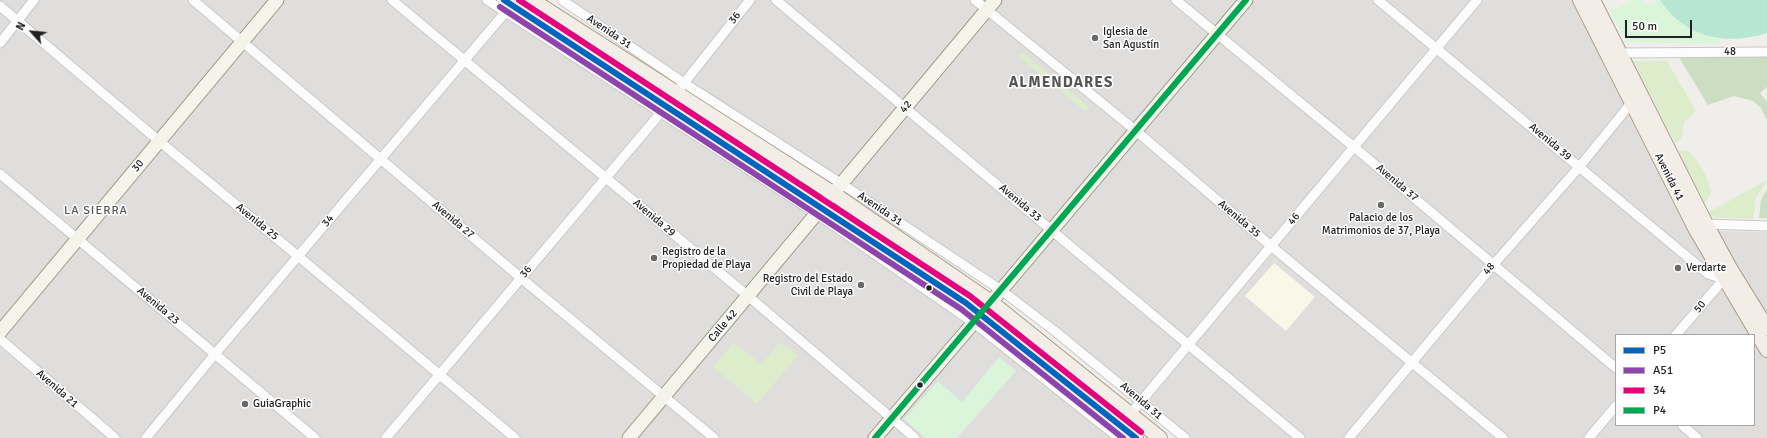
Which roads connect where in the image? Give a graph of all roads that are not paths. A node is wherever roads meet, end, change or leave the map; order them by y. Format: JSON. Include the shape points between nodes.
{"nodes":[{"id":1,"x":34,"y":0,"type":"edge"},
{"id":2,"x":193,"y":0,"type":"edge"},
{"id":3,"x":277,"y":0,"type":"edge"},
{"id":4,"x":392,"y":0,"type":"edge"},
{"id":5,"x":488,"y":0,"type":"edge"},
{"id":6,"x":532,"y":0,"type":"edge"},
{"id":7,"x":562,"y":0,"type":"edge"},
{"id":8,"x":750,"y":0,"type":"edge"},
{"id":9,"x":776,"y":0,"type":"edge"},
{"id":10,"x":975,"y":0,"type":"edge"},
{"id":11,"x":1176,"y":0,"type":"edge"},
{"id":12,"x":1246,"y":0,"type":"edge"},
{"id":13,"x":1378,"y":0,"type":"edge"},
{"id":14,"x":1477,"y":0,"type":"edge"},
{"id":15,"x":1583,"y":1,"type":"edge"},
{"id":16,"x":991,"y":5,"type":"edge"},
{"id":17,"x":0,"y":6,"type":"edge"},
{"id":18,"x":507,"y":6,"type":"edge"},
{"id":19,"x":18,"y":20,"type":"junction"},
{"id":20,"x":1216,"y":35,"type":"junction"},
{"id":21,"x":243,"y":41,"type":"junction"},
{"id":22,"x":0,"y":43,"type":"edge"},
{"id":23,"x":1437,"y":47,"type":"junction"},
{"id":24,"x":1621,"y":52,"type":"junction"},
{"id":25,"x":1767,"y":52,"type":"edge"},
{"id":26,"x":464,"y":61,"type":"junction"},
{"id":27,"x":680,"y":89,"type":"junction"},
{"id":28,"x":1632,"y":102,"type":"junction"},
{"id":29,"x":906,"y":108,"type":"junction"},
{"id":30,"x":663,"y":110,"type":"junction"},
{"id":31,"x":1135,"y":130,"type":"junction"},
{"id":32,"x":159,"y":141,"type":"junction"},
{"id":33,"x":1354,"y":147,"type":"junction"},
{"id":34,"x":380,"y":159,"type":"junction"},
{"id":35,"x":1580,"y":166,"type":"junction"},
{"id":36,"x":0,"y":174,"type":"edge"},
{"id":37,"x":606,"y":178,"type":"junction"},
{"id":38,"x":838,"y":189,"type":"junction"},
{"id":39,"x":820,"y":211,"type":"junction"},
{"id":40,"x":1767,"y":226,"type":"edge"},
{"id":41,"x":1701,"y":227,"type":"junction"},
{"id":42,"x":1052,"y":229,"type":"junction"},
{"id":43,"x":78,"y":238,"type":"junction"},
{"id":44,"x":1271,"y":246,"type":"junction"},
{"id":45,"x":298,"y":256,"type":"junction"},
{"id":46,"x":1494,"y":264,"type":"junction"},
{"id":47,"x":521,"y":278,"type":"junction"},
{"id":48,"x":1724,"y":278,"type":"junction"},
{"id":49,"x":1001,"y":290,"type":"junction"},
{"id":50,"x":748,"y":296,"type":"junction"},
{"id":51,"x":991,"y":302,"type":"junction"},
{"id":52,"x":977,"y":319,"type":"junction"},
{"id":53,"x":1767,"y":328,"type":"edge"},
{"id":54,"x":0,"y":332,"type":"edge"},
{"id":55,"x":1677,"y":334,"type":"edge"},
{"id":56,"x":0,"y":339,"type":"edge"},
{"id":57,"x":1189,"y":344,"type":"junction"},
{"id":58,"x":1767,"y":350,"type":"edge"},
{"id":59,"x":215,"y":354,"type":"junction"},
{"id":60,"x":1411,"y":362,"type":"junction"},
{"id":61,"x":1615,"y":367,"type":"edge"},
{"id":62,"x":439,"y":375,"type":"junction"},
{"id":63,"x":665,"y":396,"type":"junction"},
{"id":64,"x":1142,"y":401,"type":"junction"},
{"id":65,"x":1615,"y":407,"type":"edge"},
{"id":66,"x":1130,"y":414,"type":"junction"},
{"id":67,"x":892,"y":418,"type":"junction"},
{"id":68,"x":1683,"y":426,"type":"edge"},
{"id":69,"x":1116,"y":434,"type":"edge"},
{"id":70,"x":115,"y":438,"type":"edge"},
{"id":71,"x":146,"y":438,"type":"edge"},
{"id":72,"x":315,"y":438,"type":"edge"},
{"id":73,"x":386,"y":438,"type":"edge"},
{"id":74,"x":515,"y":438,"type":"edge"},
{"id":75,"x":629,"y":438,"type":"edge"},
{"id":76,"x":714,"y":438,"type":"edge"},
{"id":77,"x":875,"y":438,"type":"edge"},
{"id":78,"x":915,"y":438,"type":"edge"},
{"id":79,"x":1136,"y":438,"type":"edge"},
{"id":80,"x":1160,"y":438,"type":"edge"},
{"id":81,"x":1185,"y":438,"type":"edge"},
{"id":82,"x":1300,"y":438,"type":"edge"},
{"id":83,"x":1349,"y":438,"type":"edge"},
{"id":84,"x":1503,"y":438,"type":"edge"},
{"id":85,"x":1589,"y":438,"type":"edge"},
{"id":86,"x":1697,"y":438,"type":"edge"}],
"edges":[{"from":1,"to":19,"type":"street"},
{"from":2,"to":21,"type":"street","name":"Avenida 27"},
{"from":3,"to":21,"type":"street","name":"30"},
{"from":4,"to":26,"type":"street","name":"Avenida 29"},
{"from":5,"to":18,"type":"street"},
{"from":6,"to":27,"type":"main road","name":"Avenida 31"},
{"from":7,"to":27,"type":"street","name":"Avenida 31"},
{"from":8,"to":27,"type":"street","name":"36"},
{"from":9,"to":29,"type":"street","name":"Avenida 33"},
{"from":10,"to":16,"type":"street","name":"Avenida 35"},
{"from":11,"to":20,"type":"street","name":"Avenida 37"},
{"from":12,"to":20,"type":"street"},
{"from":13,"to":23,"type":"street","name":"Avenida 39"},
{"from":14,"to":23,"type":"street","name":"46"},
{"from":15,"to":24,"type":"main road","name":"Avenida 41"},
{"from":15,"to":28,"type":"main road","name":"Avenida 41"},
{"from":16,"to":29,"type":"street","name":"42"},
{"from":16,"to":31,"type":"street","name":"Avenida 35"},
{"from":17,"to":19,"type":"street","name":"Avenida 25"},
{"from":18,"to":26,"type":"street","name":"34"},
{"from":18,"to":30,"type":"main road"},
{"from":19,"to":22,"type":"street"},
{"from":19,"to":32,"type":"street","name":"Avenida 25"},
{"from":20,"to":31,"type":"street"},
{"from":20,"to":33,"type":"street","name":"Avenida 37"},
{"from":21,"to":32,"type":"street","name":"30"},
{"from":21,"to":34,"type":"street","name":"Avenida 27"},
{"from":23,"to":33,"type":"street","name":"46"},
{"from":23,"to":35,"type":"street","name":"Avenida 39"},
{"from":24,"to":25,"type":"street","name":"48"},
{"from":24,"to":41,"type":"main road","name":"Avenida 41"},
{"from":26,"to":34,"type":"street","name":"34"},
{"from":26,"to":37,"type":"street","name":"Avenida 29"},
{"from":27,"to":38,"type":"main road","name":"Avenida 31"},
{"from":28,"to":35,"type":"street","name":"48"},
{"from":28,"to":41,"type":"main road","name":"Avenida 41"},
{"from":29,"to":38,"type":"street","name":"42"},
{"from":29,"to":42,"type":"street","name":"Avenida 33"},
{"from":30,"to":37,"type":"street","name":"36"},
{"from":30,"to":39,"type":"main road"},
{"from":31,"to":42,"type":"street"},
{"from":31,"to":44,"type":"street","name":"Avenida 35"},
{"from":32,"to":43,"type":"street","name":"30"},
{"from":32,"to":45,"type":"street","name":"Avenida 25"},
{"from":33,"to":44,"type":"street","name":"46"},
{"from":33,"to":46,"type":"street","name":"Avenida 37"},
{"from":34,"to":45,"type":"street","name":"34"},
{"from":34,"to":47,"type":"street","name":"Avenida 27"},
{"from":35,"to":46,"type":"street","name":"48"},
{"from":35,"to":48,"type":"street","name":"Avenida 39","via":[[1708,274]]},
{"from":36,"to":43,"type":"street","name":"Avenida 23"},
{"from":37,"to":47,"type":"street","name":"36"},
{"from":37,"to":50,"type":"street","name":"Avenida 29"},
{"from":38,"to":39,"type":"street","name":"42"},
{"from":38,"to":49,"type":"street","name":"Avenida 31"},
{"from":38,"to":51,"type":"main road","name":"Avenida 31"},
{"from":39,"to":50,"type":"street","name":"Calle 42"},
{"from":39,"to":52,"type":"main road"},
{"from":40,"to":41,"type":"street"},
{"from":41,"to":48,"type":"main road","name":"Avenida 41"},
{"from":41,"to":53,"type":"main road","name":"Avenida 41"},
{"from":42,"to":49,"type":"street"},
{"from":42,"to":57,"type":"street","name":"Avenida 33"},
{"from":43,"to":54,"type":"street","name":"30"},
{"from":43,"to":59,"type":"street","name":"Avenida 23"},
{"from":44,"to":57,"type":"street","name":"46"},
{"from":44,"to":60,"type":"street","name":"Avenida 35"},
{"from":45,"to":59,"type":"street","name":"34"},
{"from":45,"to":62,"type":"street","name":"Avenida 25"},
{"from":46,"to":60,"type":"street","name":"48"},
{"from":46,"to":61,"type":"street","name":"Avenida 37"},
{"from":47,"to":62,"type":"street","name":"36"},
{"from":47,"to":63,"type":"street","name":"Avenida 27"},
{"from":48,"to":55,"type":"street","name":"50"},
{"from":48,"to":58,"type":"main road","name":"Avenida 41"},
{"from":49,"to":51,"type":"street"},
{"from":49,"to":64,"type":"street","name":"Avenida 31"},
{"from":50,"to":63,"type":"street","name":"Calle 42"},
{"from":50,"to":67,"type":"street","name":"Avenida 29"},
{"from":51,"to":52,"type":"street"},
{"from":51,"to":66,"type":"main road","name":"Avenida 31"},
{"from":52,"to":67,"type":"street"},
{"from":52,"to":69,"type":"main road"},
{"from":56,"to":70,"type":"street","name":"Avenida 21"},
{"from":57,"to":64,"type":"street","name":"46"},
{"from":57,"to":82,"type":"street","name":"Avenida 33"},
{"from":59,"to":71,"type":"street","name":"34"},
{"from":59,"to":72,"type":"street","name":"Avenida 23"},
{"from":60,"to":83,"type":"street","name":"48"},
{"from":60,"to":84,"type":"street","name":"Avenida 35"},
{"from":62,"to":73,"type":"street","name":"36"},
{"from":62,"to":74,"type":"street","name":"Avenida 25"},
{"from":63,"to":75,"type":"street","name":"Calle 42"},
{"from":63,"to":76,"type":"street","name":"Avenida 27"},
{"from":64,"to":66,"type":"street","name":"46"},
{"from":64,"to":81,"type":"street","name":"Avenida 31"},
{"from":65,"to":85,"type":"street"},
{"from":66,"to":69,"type":"street","name":"46"},
{"from":66,"to":80,"type":"main road","name":"Avenida 31"},
{"from":67,"to":77,"type":"street"},
{"from":67,"to":78,"type":"street","name":"Avenida 29"},
{"from":68,"to":86,"type":"street"},
{"from":69,"to":79,"type":"main road"}]}
